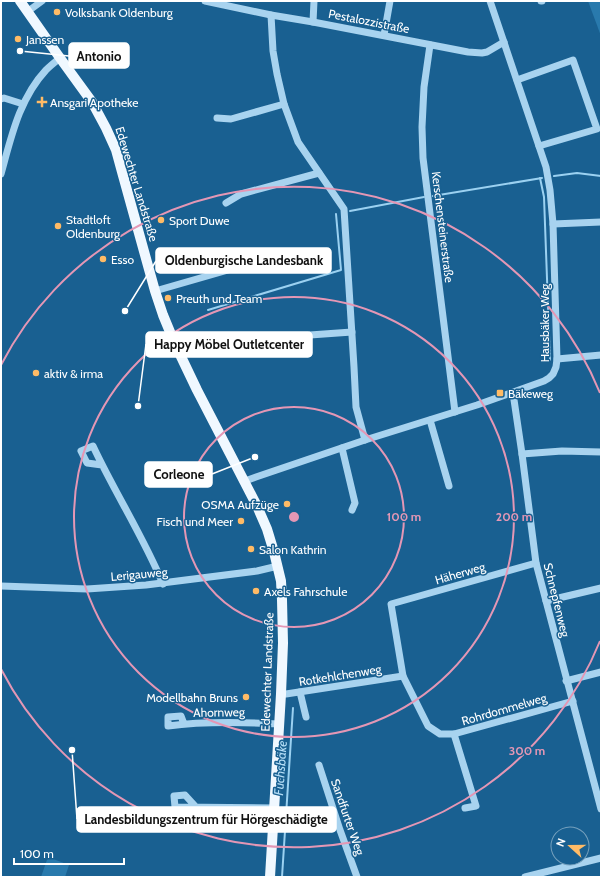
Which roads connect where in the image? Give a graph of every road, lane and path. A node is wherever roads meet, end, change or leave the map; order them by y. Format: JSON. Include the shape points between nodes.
{"nodes":[{"id":1,"x":20,"y":1,"type":"edge"},
{"id":2,"x":42,"y":1,"type":"edge"},
{"id":3,"x":208,"y":1,"type":"edge"},
{"id":4,"x":314,"y":1,"type":"edge"},
{"id":5,"x":390,"y":1,"type":"edge"},
{"id":6,"x":490,"y":1,"type":"edge"},
{"id":7,"x":27,"y":12,"type":"junction"},
{"id":8,"x":271,"y":15,"type":"junction"},
{"id":9,"x":313,"y":22,"type":"junction"},
{"id":10,"x":384,"y":35,"type":"junction"},
{"id":11,"x":504,"y":42,"type":"junction"},
{"id":12,"x":430,"y":45,"type":"junction"},
{"id":13,"x":60,"y":58,"type":"junction"},
{"id":14,"x":517,"y":80,"type":"junction"},
{"id":15,"x":1,"y":99,"type":"edge"},
{"id":16,"x":23,"y":104,"type":"junction"},
{"id":17,"x":284,"y":104,"type":"junction"},
{"id":18,"x":217,"y":118,"type":"dead end"},
{"id":19,"x":539,"y":146,"type":"junction"},
{"id":20,"x":319,"y":172,"type":"junction"},
{"id":21,"x":1,"y":174,"type":"edge"},
{"id":22,"x":226,"y":202,"type":"dead end"},
{"id":23,"x":601,"y":222,"type":"edge"},
{"id":24,"x":553,"y":224,"type":"junction"},
{"id":25,"x":240,"y":254,"type":"dead end"},
{"id":26,"x":155,"y":291,"type":"junction"},
{"id":27,"x":352,"y":332,"type":"junction"},
{"id":28,"x":302,"y":340,"type":"dead end"},
{"id":29,"x":601,"y":355,"type":"edge"},
{"id":30,"x":558,"y":359,"type":"junction"},
{"id":31,"x":513,"y":393,"type":"junction"},
{"id":32,"x":455,"y":412,"type":"junction"},
{"id":33,"x":430,"y":420,"type":"junction"},
{"id":34,"x":366,"y":440,"type":"junction"},
{"id":35,"x":342,"y":448,"type":"junction"},
{"id":36,"x":601,"y":452,"type":"edge"},
{"id":37,"x":522,"y":454,"type":"junction"},
{"id":38,"x":102,"y":465,"type":"dead end"},
{"id":39,"x":245,"y":481,"type":"junction"},
{"id":40,"x":450,"y":486,"type":"dead end"},
{"id":41,"x":352,"y":510,"type":"dead end"},
{"id":42,"x":536,"y":563,"type":"junction"},
{"id":43,"x":278,"y":566,"type":"junction"},
{"id":44,"x":163,"y":584,"type":"junction"},
{"id":45,"x":1,"y":586,"type":"edge"},
{"id":46,"x":601,"y":588,"type":"edge"},
{"id":47,"x":546,"y":601,"type":"junction"},
{"id":48,"x":601,"y":672,"type":"edge"},
{"id":49,"x":403,"y":676,"type":"junction"},
{"id":50,"x":566,"y":681,"type":"junction"},
{"id":51,"x":300,"y":692,"type":"junction"},
{"id":52,"x":281,"y":694,"type":"junction"},
{"id":53,"x":573,"y":701,"type":"junction"},
{"id":54,"x":306,"y":717,"type":"dead end"},
{"id":55,"x":184,"y":724,"type":"dead end"},
{"id":56,"x":279,"y":724,"type":"junction"},
{"id":57,"x":454,"y":734,"type":"junction"},
{"id":58,"x":319,"y":765,"type":"dead end"},
{"id":59,"x":600,"y":799,"type":"edge"},
{"id":60,"x":196,"y":807,"type":"dead end"},
{"id":61,"x":274,"y":808,"type":"junction"},
{"id":62,"x":465,"y":808,"type":"dead end"},
{"id":63,"x":601,"y":810,"type":"edge"},
{"id":64,"x":601,"y":858,"type":"edge"},
{"id":65,"x":270,"y":877,"type":"edge"},
{"id":66,"x":357,"y":877,"type":"edge"},
{"id":67,"x":525,"y":877,"type":"edge"}],
"edges":[{"from":1,"to":7,"type":"main road","name":"Edewechter Landstraße"},
{"from":2,"to":7,"type":"street"},
{"from":3,"to":8,"type":"street","name":"Pestalozzistraße"},
{"from":4,"to":9,"type":"street"},
{"from":5,"to":10,"type":"street"},
{"from":6,"to":11,"type":"street","name":"Hausbäker Weg"},
{"from":7,"to":13,"type":"main road","name":"Edewechter Landstraße"},
{"from":8,"to":9,"type":"street","name":"Pestalozzistraße"},
{"from":8,"to":17,"type":"street","via":[[273,51]]},
{"from":9,"to":10,"type":"street","name":"Pestalozzistraße"},
{"from":10,"to":12,"type":"street","name":"Pestalozzistraße"},
{"from":11,"to":12,"type":"street","name":"Pestalozzistraße","via":[[482,53]]},
{"from":11,"to":14,"type":"street","name":"Hausbäker Weg"},
{"from":12,"to":32,"type":"street","name":"Kerschensteinerstraße","via":[[424,87],[423,158]]},
{"from":13,"to":16,"type":"street","via":[[46,70]]},
{"from":13,"to":26,"type":"main road","name":"Edewechter Landstraße","via":[[98,110],[111,138]]},
{"from":14,"to":19,"type":"street","name":"Hausbäker Weg"},
{"from":14,"to":19,"type":"street","via":[[573,60],[597,129]]},
{"from":15,"to":16,"type":"street"},
{"from":16,"to":21,"type":"street"},
{"from":17,"to":18,"type":"street","via":[[231,119]]},
{"from":17,"to":20,"type":"street","via":[[298,142]]},
{"from":19,"to":24,"type":"street","name":"Hausbäker Weg","via":[[546,166]]},
{"from":20,"to":22,"type":"street","via":[[241,194]]},
{"from":20,"to":27,"type":"street","via":[[344,209]]},
{"from":23,"to":24,"type":"street"},
{"from":24,"to":30,"type":"street","name":"Hausbäker Weg"},
{"from":25,"to":26,"type":"street","via":[[235,268]]},
{"from":26,"to":39,"type":"main road","name":"Edewechter Landstraße","via":[[175,344]]},
{"from":27,"to":28,"type":"street","via":[[310,335]]},
{"from":27,"to":34,"type":"street","via":[[356,407]]},
{"from":29,"to":30,"type":"street"},
{"from":30,"to":31,"type":"street","name":"Hausbäker Weg","via":[[549,378]]},
{"from":31,"to":32,"type":"street","name":"Hausbäker Weg"},
{"from":31,"to":37,"type":"street","name":"Schnepfenweg"},
{"from":32,"to":33,"type":"street","name":"Hausbäker Weg"},
{"from":33,"to":34,"type":"street","name":"Hausbäker Weg"},
{"from":33,"to":40,"type":"street"},
{"from":34,"to":35,"type":"street","name":"Hausbäker Weg"},
{"from":35,"to":39,"type":"street","name":"Hausbäker Weg"},
{"from":35,"to":41,"type":"street","via":[[355,503]]},
{"from":36,"to":37,"type":"street"},
{"from":37,"to":42,"type":"street","name":"Schnepfenweg"},
{"from":38,"to":44,"type":"street","via":[[154,562]]},
{"from":39,"to":43,"type":"main road","name":"Edewechter Landstraße","via":[[267,529]]},
{"from":42,"to":47,"type":"street","name":"Schnepfenweg"},
{"from":42,"to":49,"type":"street","name":"Häherweg","via":[[391,604]]},
{"from":43,"to":44,"type":"street","name":"Lerigauweg"},
{"from":43,"to":52,"type":"main road","name":"Edewechter Landstraße","via":[[282,600]]},
{"from":44,"to":45,"type":"street","name":"Lerigauweg","via":[[87,589]]},
{"from":46,"to":47,"type":"street"},
{"from":47,"to":50,"type":"street","name":"Schnepfenweg"},
{"from":48,"to":50,"type":"street"},
{"from":49,"to":51,"type":"street","name":"Rotkehlchenweg"},
{"from":49,"to":57,"type":"street","name":"Rohrdommelweg","via":[[428,726],[440,734]]},
{"from":50,"to":53,"type":"street","name":"Schnepfenweg"},
{"from":51,"to":52,"type":"street","name":"Rotkehlchenweg"},
{"from":51,"to":54,"type":"street"},
{"from":52,"to":56,"type":"main road","name":"Edewechter Landstraße"},
{"from":53,"to":57,"type":"street","name":"Rohrdommelweg"},
{"from":53,"to":59,"type":"street","name":"Schnepfenweg"},
{"from":55,"to":56,"type":"street","name":"Ahornweg"},
{"from":56,"to":61,"type":"main road","name":"Edewechter Landstraße"},
{"from":57,"to":62,"type":"street","via":[[476,806]]},
{"from":58,"to":66,"type":"street","name":"Sandfurter Weg"},
{"from":59,"to":63,"type":"street","name":"Schnepfenweg"},
{"from":60,"to":61,"type":"street"},
{"from":61,"to":65,"type":"main road","name":"Edewechter Landstraße"},
{"from":64,"to":67,"type":"street"}]}
